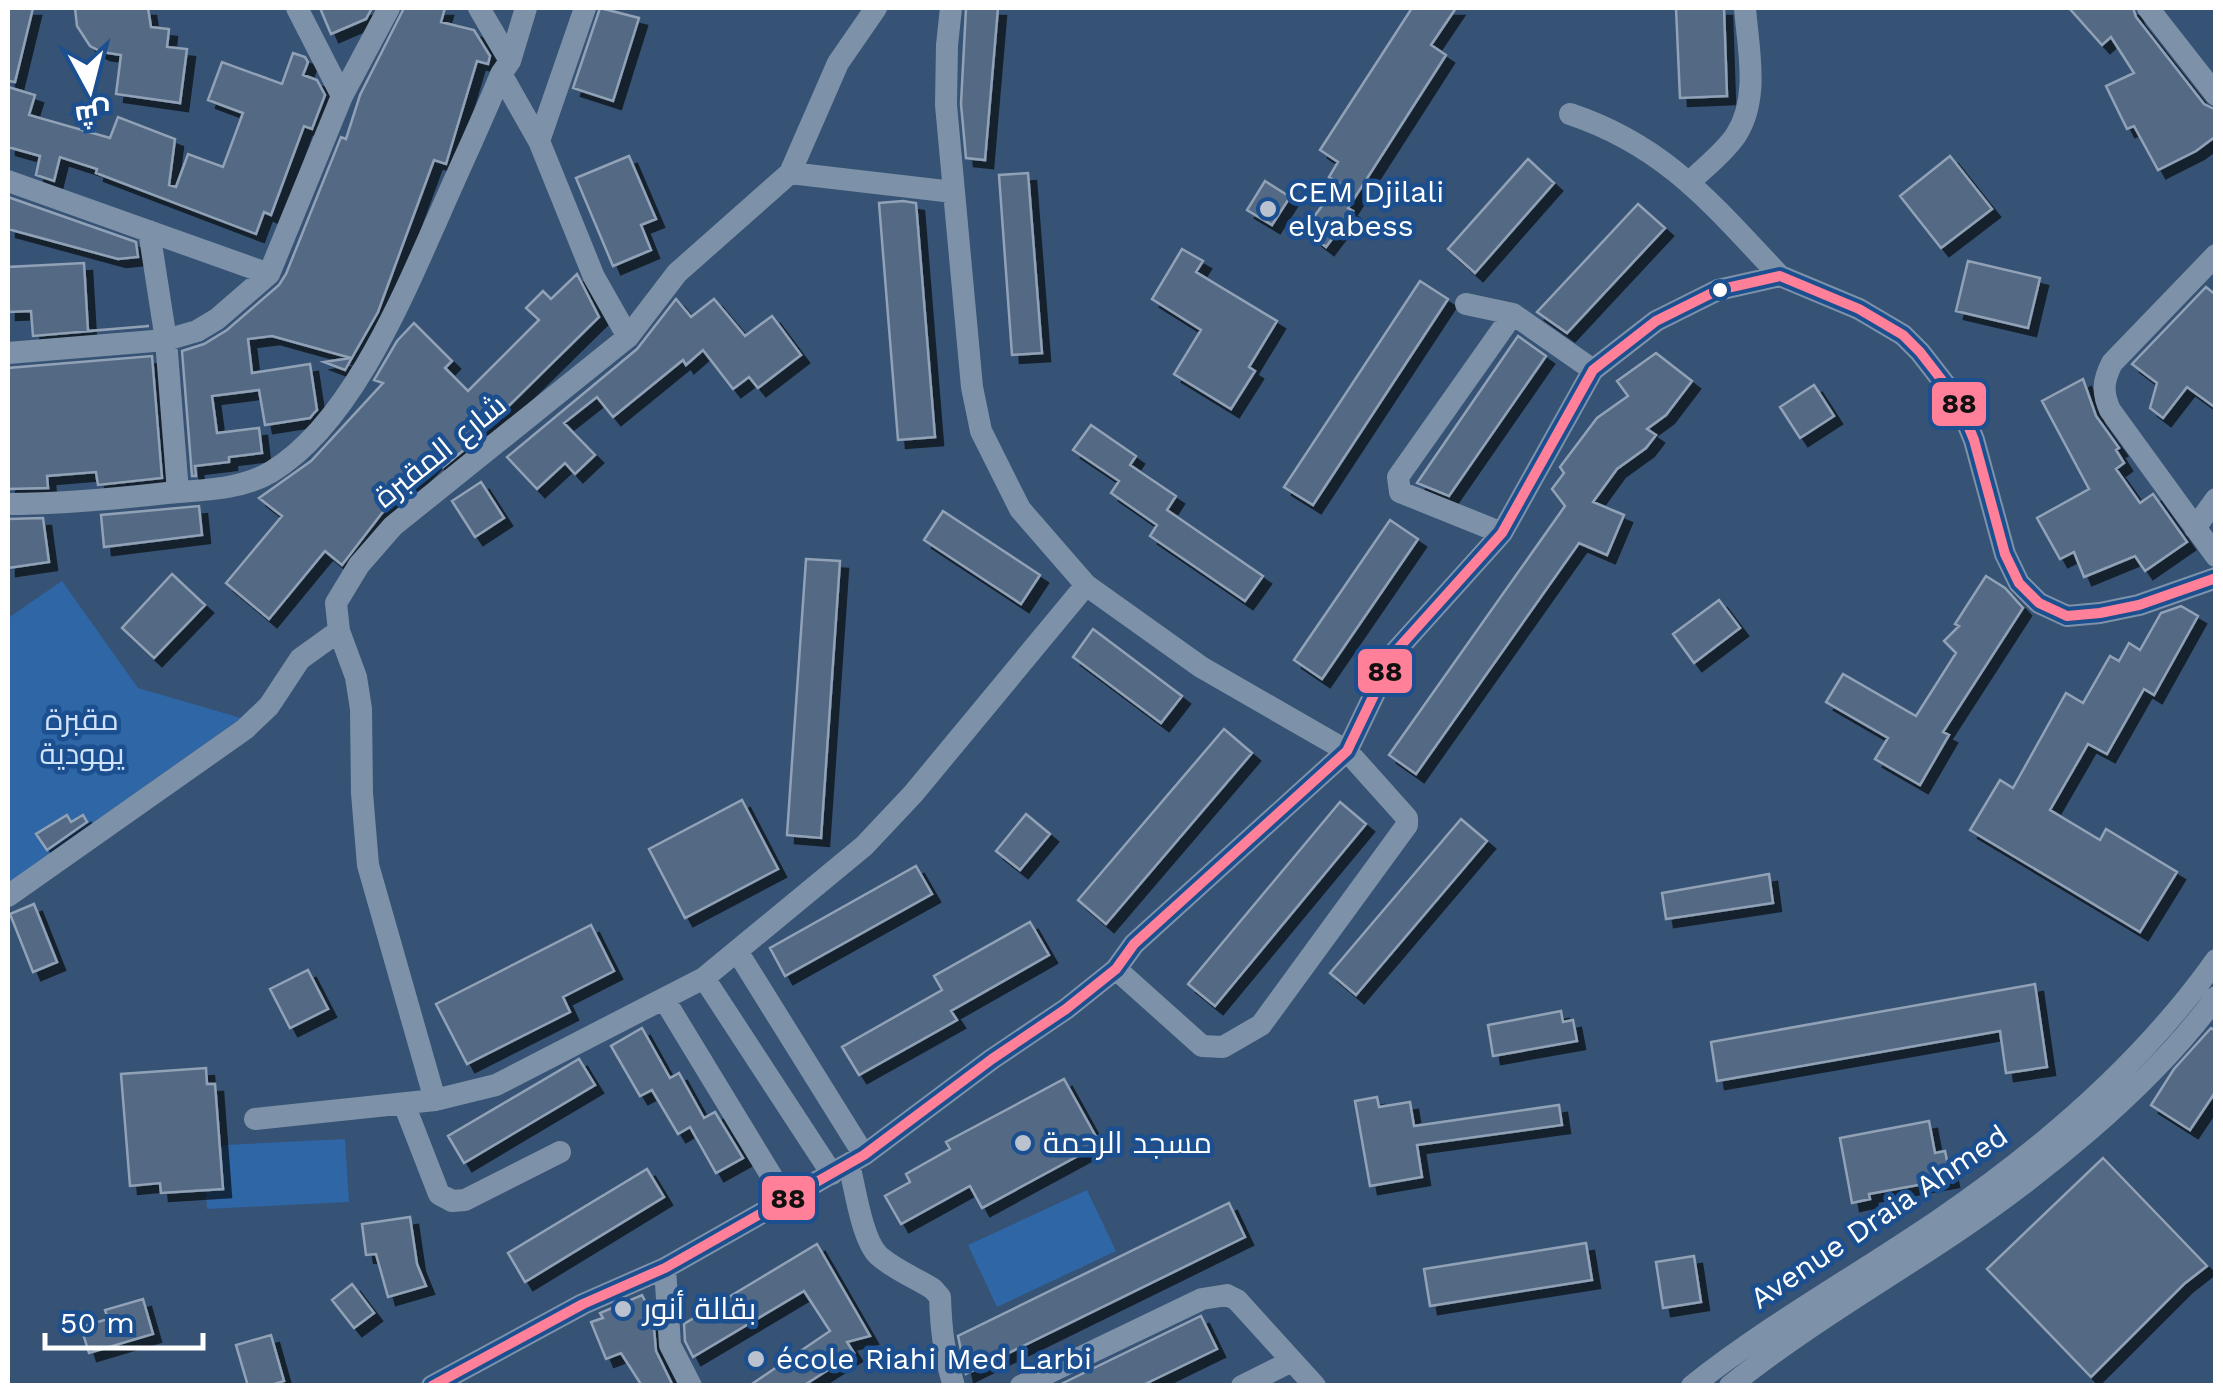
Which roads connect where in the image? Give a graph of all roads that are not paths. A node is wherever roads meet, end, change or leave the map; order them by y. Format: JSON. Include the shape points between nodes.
{"nodes":[{"id":1,"x":297,"y":8,"type":"edge"},
{"id":2,"x":389,"y":8,"type":"edge"},
{"id":3,"x":478,"y":8,"type":"edge"},
{"id":4,"x":526,"y":8,"type":"edge"},
{"id":5,"x":584,"y":8,"type":"edge"},
{"id":6,"x":876,"y":8,"type":"edge"},
{"id":7,"x":951,"y":8,"type":"edge"},
{"id":8,"x":1745,"y":8,"type":"edge"},
{"id":9,"x":2148,"y":8,"type":"edge"},
{"id":10,"x":505,"y":67,"type":"junction"},
{"id":11,"x":2216,"y":95,"type":"edge"},
{"id":12,"x":342,"y":96,"type":"junction"},
{"id":13,"x":1570,"y":114,"type":"dead end"},
{"id":14,"x":538,"y":141,"type":"junction"},
{"id":15,"x":790,"y":173,"type":"junction"},
{"id":16,"x":8,"y":181,"type":"edge"},
{"id":17,"x":1691,"y":181,"type":"junction"},
{"id":18,"x":954,"y":192,"type":"junction"},
{"id":19,"x":148,"y":231,"type":"junction"},
{"id":20,"x":2216,"y":255,"type":"edge"},
{"id":21,"x":269,"y":274,"type":"junction"},
{"id":22,"x":1780,"y":276,"type":"junction"},
{"id":23,"x":1466,"y":304,"type":"dead end"},
{"id":24,"x":1513,"y":314,"type":"junction"},
{"id":25,"x":628,"y":337,"type":"junction"},
{"id":26,"x":166,"y":340,"type":"junction"},
{"id":27,"x":8,"y":353,"type":"edge"},
{"id":28,"x":1593,"y":370,"type":"junction"},
{"id":29,"x":178,"y":492,"type":"junction"},
{"id":30,"x":2216,"y":498,"type":"edge"},
{"id":31,"x":8,"y":504,"type":"edge"},
{"id":32,"x":2194,"y":528,"type":"junction"},
{"id":33,"x":1502,"y":533,"type":"junction"},
{"id":34,"x":2216,"y":556,"type":"edge"},
{"id":35,"x":2216,"y":578,"type":"edge"},
{"id":36,"x":1086,"y":585,"type":"junction"},
{"id":37,"x":338,"y":631,"type":"junction"},
{"id":38,"x":1347,"y":751,"type":"junction"},
{"id":39,"x":8,"y":896,"type":"edge"},
{"id":40,"x":737,"y":951,"type":"junction"},
{"id":41,"x":2216,"y":960,"type":"edge"},
{"id":42,"x":1116,"y":969,"type":"junction"},
{"id":43,"x":704,"y":978,"type":"junction"},
{"id":44,"x":2216,"y":996,"type":"edge"},
{"id":45,"x":664,"y":999,"type":"junction"},
{"id":46,"x":435,"y":1100,"type":"junction"},
{"id":47,"x":404,"y":1104,"type":"junction"},
{"id":48,"x":256,"y":1119,"type":"dead end"},
{"id":49,"x":560,"y":1152,"type":"dead end"},
{"id":50,"x":848,"y":1164,"type":"junction"},
{"id":51,"x":786,"y":1200,"type":"junction"},
{"id":52,"x":665,"y":1268,"type":"junction"},
{"id":53,"x":1856,"y":1285,"type":"junction"},
{"id":54,"x":1292,"y":1361,"type":"junction"},
{"id":55,"x":432,"y":1386,"type":"edge"},
{"id":56,"x":690,"y":1386,"type":"edge"},
{"id":57,"x":954,"y":1386,"type":"edge"},
{"id":58,"x":1021,"y":1386,"type":"edge"},
{"id":59,"x":1242,"y":1386,"type":"edge"},
{"id":60,"x":1315,"y":1386,"type":"edge"},
{"id":61,"x":1692,"y":1386,"type":"edge"},
{"id":62,"x":1730,"y":1386,"type":"edge"}],
"edges":[{"from":1,"to":12,"type":"street"},
{"from":2,"to":12,"type":"street"},
{"from":3,"to":10,"type":"street"},
{"from":4,"to":10,"type":"street"},
{"from":5,"to":14,"type":"street"},
{"from":6,"to":15,"type":"street","name":"شارع المقبرة","via":[[838,63]]},
{"from":7,"to":18,"type":"street","via":[[946,105]]},
{"from":8,"to":17,"type":"street","via":[[1750,96],[1744,118]]},
{"from":9,"to":11,"type":"street"},
{"from":10,"to":14,"type":"street"},
{"from":10,"to":29,"type":"street","via":[[412,276],[348,394],[270,472],[228,487]]},
{"from":12,"to":21,"type":"street"},
{"from":13,"to":17,"type":"street","via":[[1630,138]]},
{"from":14,"to":25,"type":"street","via":[[594,277]]},
{"from":15,"to":18,"type":"street"},
{"from":15,"to":25,"type":"street","name":"شارع المقبرة","via":[[677,273]]},
{"from":16,"to":19,"type":"street"},
{"from":17,"to":22,"type":"street"},
{"from":18,"to":36,"type":"street","via":[[980,431],[1020,509]]},
{"from":19,"to":21,"type":"street"},
{"from":19,"to":26,"type":"street"},
{"from":20,"to":32,"type":"street","via":[[2104,379],[2110,410]]},
{"from":21,"to":26,"type":"street","via":[[218,320]]},
{"from":22,"to":28,"type":"street","via":[[1691,301]]},
{"from":22,"to":35,"type":"street","via":[[1874,318],[1939,372],[1974,440],[2005,554],[2019,583],[2040,603],[2067,616],[2100,614]]},
{"from":23,"to":24,"type":"street"},
{"from":24,"to":28,"type":"street"},
{"from":24,"to":33,"type":"street","via":[[1398,478],[1400,492]]},
{"from":25,"to":37,"type":"street","name":"شارع المقبرة","via":[[393,526],[336,603]]},
{"from":26,"to":27,"type":"street"},
{"from":26,"to":29,"type":"street"},
{"from":28,"to":33,"type":"street"},
{"from":29,"to":31,"type":"street"},
{"from":30,"to":32,"type":"street"},
{"from":32,"to":34,"type":"street"},
{"from":33,"to":38,"type":"street","via":[[1394,652]]},
{"from":36,"to":38,"type":"street","via":[[1201,668]]},
{"from":36,"to":40,"type":"street","via":[[864,846]]},
{"from":37,"to":39,"type":"street","via":[[300,659],[270,706],[245,730]]},
{"from":37,"to":46,"type":"street","via":[[361,709],[368,864]]},
{"from":38,"to":42,"type":"street","via":[[1134,944]]},
{"from":38,"to":42,"type":"street","via":[[1402,810],[1408,826],[1261,1025],[1223,1047],[1202,1046]]},
{"from":40,"to":43,"type":"street"},
{"from":40,"to":50,"type":"street"},
{"from":41,"to":53,"type":"street","name":"Avenue Draia Ahmed","via":[[2128,1065]]},
{"from":42,"to":50,"type":"street"},
{"from":43,"to":45,"type":"street"},
{"from":43,"to":50,"type":"street"},
{"from":44,"to":53,"type":"street","name":"Avenue Draia Ahmed","via":[[2185,1036],[2059,1154],[1940,1242]]},
{"from":45,"to":46,"type":"street","via":[[496,1085]]},
{"from":45,"to":51,"type":"street"},
{"from":46,"to":47,"type":"street"},
{"from":47,"to":48,"type":"street"},
{"from":47,"to":49,"type":"street","via":[[439,1194],[452,1201]]},
{"from":50,"to":51,"type":"street"},
{"from":50,"to":57,"type":"street","via":[[864,1231],[878,1254],[940,1297]]},
{"from":51,"to":52,"type":"street"},
{"from":52,"to":55,"type":"street"},
{"from":52,"to":56,"type":"street","via":[[670,1344]]},
{"from":53,"to":61,"type":"street","name":"Avenue Draia Ahmed","via":[[1742,1347]]},
{"from":53,"to":62,"type":"street","name":"Avenue Draia Ahmed"},
{"from":54,"to":58,"type":"street","via":[[1237,1300],[1216,1296]]},
{"from":54,"to":59,"type":"street"},
{"from":54,"to":60,"type":"street"}]}
